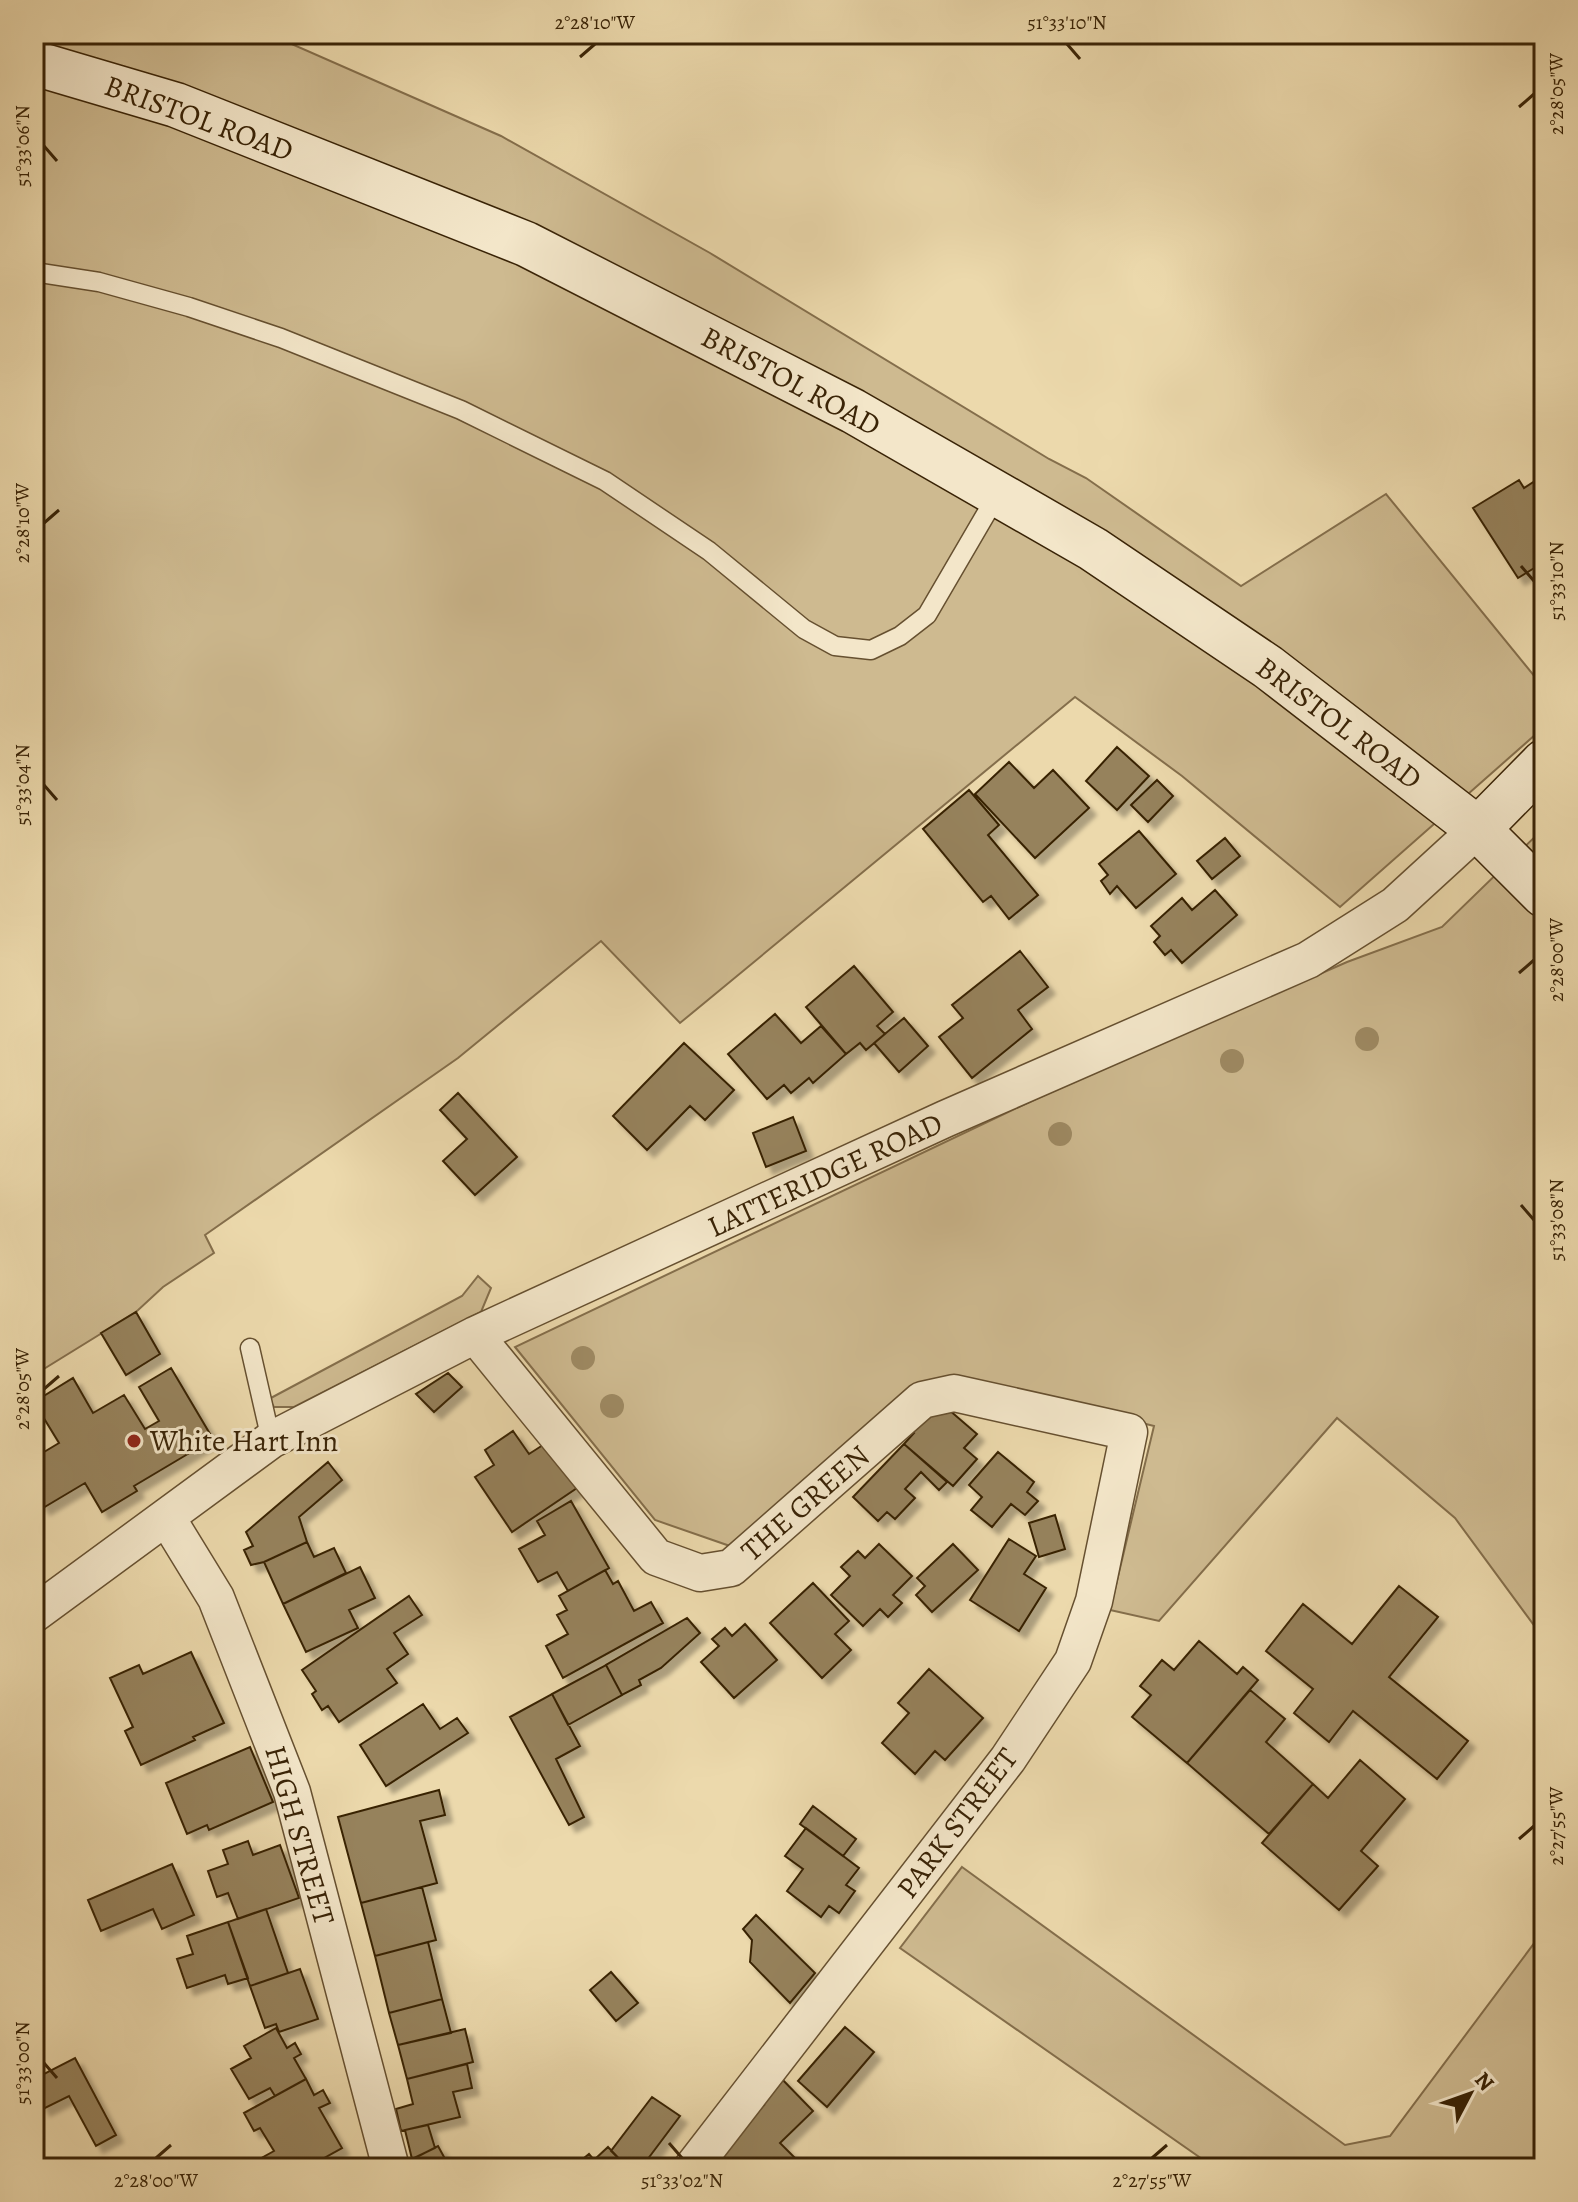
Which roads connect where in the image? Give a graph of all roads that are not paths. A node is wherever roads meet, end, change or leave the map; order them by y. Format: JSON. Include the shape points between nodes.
{"nodes":[{"id":1,"x":34,"y":63,"type":"edge"},
{"id":2,"x":34,"y":272,"type":"edge"},
{"id":3,"x":997,"y":495,"type":"junction"},
{"id":4,"x":1544,"y":762,"type":"edge"},
{"id":5,"x":1478,"y":829,"type":"junction"},
{"id":6,"x":1544,"y":895,"type":"edge"},
{"id":7,"x":475,"y":1335,"type":"junction"},
{"id":8,"x":250,"y":1348,"type":"dead end"},
{"id":9,"x":1129,"y":1432,"type":"joint"},
{"id":10,"x":271,"y":1440,"type":"junction"},
{"id":11,"x":167,"y":1518,"type":"junction"},
{"id":12,"x":34,"y":1614,"type":"edge"},
{"id":13,"x":384,"y":2165,"type":"edge"},
{"id":14,"x":692,"y":2168,"type":"edge"}],
"edges":[{"from":1,"to":3,"type":"main road","name":"BRISTOL ROAD","via":[[176,105],[526,244],[853,411]]},
{"from":2,"to":3,"type":"lane","via":[[99,282],[189,307],[461,410],[605,481],[709,551],[804,629],[835,646],[871,650],[927,615]]},
{"from":3,"to":5,"type":"main road","name":"BRISTOL ROAD","via":[[1093,549],[1268,667]]},
{"from":4,"to":5,"type":"main road"},
{"from":5,"to":6,"type":"main road","name":"BRISTOL ROAD"},
{"from":5,"to":7,"type":"street","name":"LATTERIDGE ROAD","via":[[1395,905],[1308,960],[945,1119]]},
{"from":7,"to":9,"type":"street","name":"THE GREEN","via":[[656,1557],[700,1573],[731,1568],[922,1400],[954,1393]]},
{"from":7,"to":10,"type":"street","name":"LATTERIDGE ROAD"},
{"from":8,"to":10,"type":"lane"},
{"from":9,"to":14,"type":"street","name":"PARK STREET","via":[[1094,1601],[1073,1661],[1008,1759]]},
{"from":10,"to":11,"type":"street","name":"LATTERIDGE ROAD"},
{"from":11,"to":12,"type":"street","name":"LATTERIDGE ROAD"},
{"from":11,"to":13,"type":"street","name":"HIGH STREET","via":[[216,1598],[292,1792]]}]}
